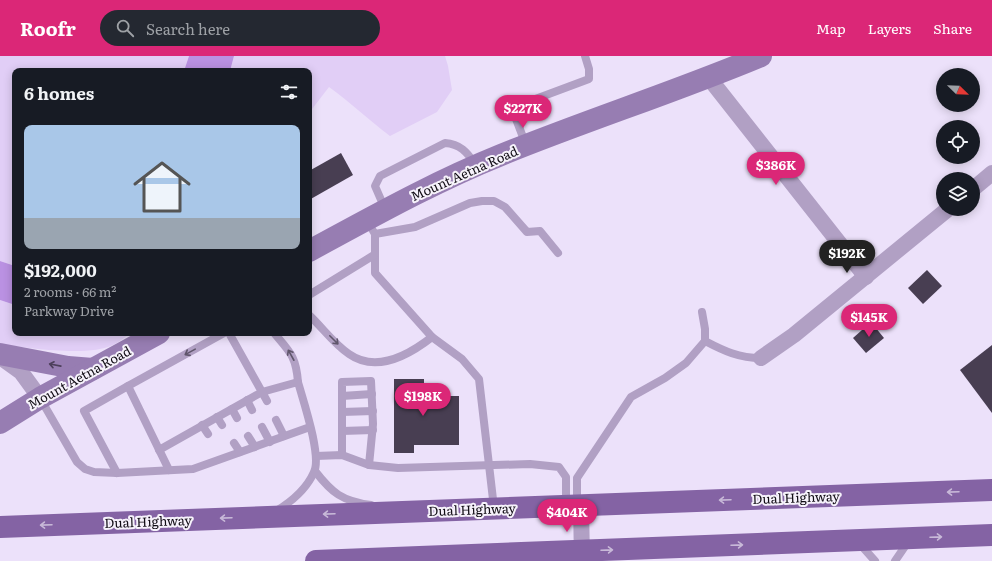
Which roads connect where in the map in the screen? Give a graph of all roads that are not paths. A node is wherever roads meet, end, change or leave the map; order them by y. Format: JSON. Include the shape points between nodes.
{"nodes":[{"id":1,"x":585,"y":56,"type":"edge"},
{"id":2,"x":761,"y":56,"type":"edge"},
{"id":3,"x":709,"y":78,"type":"junction"},
{"id":4,"x":526,"y":146,"type":"junction"},
{"id":5,"x":476,"y":166,"type":"junction"},
{"id":6,"x":992,"y":173,"type":"edge"},
{"id":7,"x":980,"y":183,"type":"edge"},
{"id":8,"x":386,"y":210,"type":"junction"},
{"id":9,"x":940,"y":216,"type":"edge"},
{"id":10,"x":371,"y":227,"type":"junction"},
{"id":11,"x":312,"y":250,"type":"edge"},
{"id":12,"x":558,"y":253,"type":"dead end"},
{"id":13,"x":374,"y":255,"type":"junction"},
{"id":14,"x":866,"y":277,"type":"junction"},
{"id":15,"x":312,"y":293,"type":"edge"},
{"id":16,"x":702,"y":312,"type":"dead end"},
{"id":17,"x":312,"y":318,"type":"edge"},
{"id":18,"x":154,"y":336,"type":"edge"},
{"id":19,"x":219,"y":336,"type":"edge"},
{"id":20,"x":231,"y":336,"type":"edge"},
{"id":21,"x":277,"y":336,"type":"edge"},
{"id":22,"x":432,"y":337,"type":"junction"},
{"id":23,"x":705,"y":341,"type":"junction"},
{"id":24,"x":0,"y":356,"type":"edge"},
{"id":25,"x":761,"y":358,"type":"joint"},
{"id":26,"x":93,"y":369,"type":"junction"},
{"id":27,"x":298,"y":382,"type":"junction"},
{"id":28,"x":128,"y":386,"type":"junction"},
{"id":29,"x":262,"y":392,"type":"junction"},
{"id":30,"x":372,"y":394,"type":"junction"},
{"id":31,"x":342,"y":396,"type":"junction"},
{"id":32,"x":40,"y":398,"type":"junction"},
{"id":33,"x":247,"y":400,"type":"junction"},
{"id":34,"x":267,"y":401,"type":"dead end"},
{"id":35,"x":232,"y":409,"type":"junction"},
{"id":36,"x":252,"y":410,"type":"dead end"},
{"id":37,"x":373,"y":411,"type":"junction"},
{"id":38,"x":342,"y":412,"type":"junction"},
{"id":39,"x":217,"y":417,"type":"junction"},
{"id":40,"x":237,"y":418,"type":"dead end"},
{"id":41,"x":276,"y":420,"type":"dead end"},
{"id":42,"x":0,"y":423,"type":"edge"},
{"id":43,"x":202,"y":425,"type":"junction"},
{"id":44,"x":222,"y":425,"type":"dead end"},
{"id":45,"x":310,"y":427,"type":"junction"},
{"id":46,"x":262,"y":428,"type":"dead end"},
{"id":47,"x":342,"y":430,"type":"junction"},
{"id":48,"x":373,"y":430,"type":"junction"},
{"id":49,"x":208,"y":434,"type":"dead end"},
{"id":50,"x":248,"y":436,"type":"dead end"},
{"id":51,"x":284,"y":436,"type":"junction"},
{"id":52,"x":270,"y":442,"type":"junction"},
{"id":53,"x":234,"y":443,"type":"dead end"},
{"id":54,"x":255,"y":447,"type":"junction"},
{"id":55,"x":160,"y":450,"type":"junction"},
{"id":56,"x":240,"y":452,"type":"junction"},
{"id":57,"x":342,"y":455,"type":"junction"},
{"id":58,"x":316,"y":456,"type":"junction"},
{"id":59,"x":369,"y":465,"type":"junction"},
{"id":60,"x":488,"y":465,"type":"junction"},
{"id":61,"x":169,"y":470,"type":"junction"},
{"id":62,"x":315,"y":471,"type":"junction"},
{"id":63,"x":117,"y":473,"type":"junction"},
{"id":64,"x":992,"y":490,"type":"edge"},
{"id":65,"x":575,"y":505,"type":"junction"},
{"id":66,"x":494,"y":508,"type":"junction"},
{"id":67,"x":409,"y":511,"type":"junction"},
{"id":68,"x":265,"y":516,"type":"junction"},
{"id":69,"x":0,"y":527,"type":"edge"},
{"id":70,"x":992,"y":535,"type":"edge"},
{"id":71,"x":911,"y":538,"type":"junction"},
{"id":72,"x":855,"y":540,"type":"junction"},
{"id":73,"x":582,"y":556,"type":"edge"},
{"id":74,"x":554,"y":557,"type":"edge"},
{"id":75,"x":465,"y":558,"type":"edge"},
{"id":76,"x":510,"y":558,"type":"edge"},
{"id":77,"x":316,"y":561,"type":"edge"},
{"id":78,"x":876,"y":561,"type":"edge"},
{"id":79,"x":895,"y":561,"type":"edge"}],
"edges":[{"from":1,"to":4,"type":"lane","via":[[589,79],[517,108],[516,119]]},
{"from":2,"to":3,"type":"street","name":"Mount Aetna Road"},
{"from":3,"to":4,"type":"street","name":"Mount Aetna Road"},
{"from":3,"to":14,"type":"street"},
{"from":4,"to":5,"type":"street","name":"Mount Aetna Road"},
{"from":5,"to":8,"type":"street","name":"Mount Aetna Road","via":[[426,188]]},
{"from":5,"to":8,"type":"lane","via":[[461,147],[454,143],[445,143],[380,176],[375,186]]},
{"from":6,"to":7,"type":"street"},
{"from":8,"to":10,"type":"street","name":"Mount Aetna Road"},
{"from":9,"to":14,"type":"street"},
{"from":10,"to":11,"type":"street","name":"Mount Aetna Road"},
{"from":10,"to":12,"type":"lane","via":[[415,227],[470,203],[494,201],[505,207],[527,232],[540,231]]},
{"from":10,"to":13,"type":"lane"},
{"from":13,"to":15,"type":"lane"},
{"from":13,"to":22,"type":"lane","via":[[375,273]]},
{"from":14,"to":25,"type":"street"},
{"from":16,"to":23,"type":"lane"},
{"from":17,"to":22,"type":"lane","one_way":true,"via":[[348,354],[362,361],[388,361],[414,351]]},
{"from":18,"to":26,"type":"street","name":"Mount Aetna Road"},
{"from":19,"to":28,"type":"lane","one_way":true},
{"from":20,"to":29,"type":"lane"},
{"from":27,"to":21,"type":"lane","one_way":true,"via":[[292,354]]},
{"from":22,"to":60,"type":"lane","via":[[462,358],[479,379]]},
{"from":23,"to":25,"type":"lane","via":[[729,353]]},
{"from":23,"to":65,"type":"lane","via":[[686,364],[631,397],[577,478]]},
{"from":26,"to":24,"type":"street","one_way":true},
{"from":24,"to":32,"type":"street","via":[[21,372]]},
{"from":26,"to":32,"type":"street","name":"Mount Aetna Road"},
{"from":27,"to":29,"type":"lane"},
{"from":27,"to":45,"type":"lane"},
{"from":28,"to":55,"type":"lane"},
{"from":28,"to":63,"type":"lane","via":[[84,411]]},
{"from":29,"to":33,"type":"lane"},
{"from":29,"to":34,"type":"lane"},
{"from":30,"to":31,"type":"lane"},
{"from":30,"to":31,"type":"lane","via":[[371,381],[342,382]]},
{"from":30,"to":37,"type":"lane"},
{"from":31,"to":38,"type":"lane"},
{"from":32,"to":42,"type":"street","name":"Mount Aetna Road"},
{"from":32,"to":63,"type":"lane","via":[[77,462],[94,472]]},
{"from":33,"to":35,"type":"lane"},
{"from":33,"to":36,"type":"lane"},
{"from":35,"to":39,"type":"lane"},
{"from":35,"to":40,"type":"lane"},
{"from":37,"to":38,"type":"lane"},
{"from":37,"to":48,"type":"lane"},
{"from":38,"to":47,"type":"lane"},
{"from":39,"to":43,"type":"lane"},
{"from":39,"to":44,"type":"lane"},
{"from":41,"to":51,"type":"lane"},
{"from":43,"to":49,"type":"lane"},
{"from":43,"to":55,"type":"lane"},
{"from":45,"to":51,"type":"lane"},
{"from":45,"to":58,"type":"lane"},
{"from":46,"to":52,"type":"lane"},
{"from":47,"to":48,"type":"lane"},
{"from":47,"to":57,"type":"lane"},
{"from":48,"to":59,"type":"lane"},
{"from":50,"to":54,"type":"lane"},
{"from":51,"to":52,"type":"lane"},
{"from":52,"to":54,"type":"lane"},
{"from":53,"to":56,"type":"lane"},
{"from":54,"to":56,"type":"lane"},
{"from":55,"to":61,"type":"lane"},
{"from":56,"to":61,"type":"lane","via":[[221,455],[193,469]]},
{"from":57,"to":58,"type":"lane"},
{"from":57,"to":59,"type":"lane"},
{"from":58,"to":62,"type":"lane"},
{"from":59,"to":60,"type":"lane","via":[[398,468]]},
{"from":60,"to":65,"type":"lane","via":[[530,464],[559,467],[566,477]]},
{"from":60,"to":66,"type":"lane"},
{"from":61,"to":63,"type":"lane"},
{"from":62,"to":67,"type":"lane","via":[[328,488],[346,499]]},
{"from":62,"to":68,"type":"lane","via":[[304,488],[289,503]]},
{"from":64,"to":65,"type":"main road","name":"Dual Highway","one_way":true},
{"from":65,"to":66,"type":"main road","name":"Dual Highway"},
{"from":65,"to":73,"type":"street"},
{"from":66,"to":67,"type":"main road","name":"Dual Highway"},
{"from":67,"to":68,"type":"main road","name":"Dual Highway","one_way":true},
{"from":68,"to":69,"type":"main road","name":"Dual Highway","one_way":true},
{"from":71,"to":70,"type":"main road","one_way":true},
{"from":71,"to":72,"type":"main road"},
{"from":71,"to":79,"type":"lane"},
{"from":73,"to":72,"type":"main road","one_way":true},
{"from":72,"to":78,"type":"lane"},
{"from":73,"to":74,"type":"main road"},
{"from":74,"to":76,"type":"main road"},
{"from":75,"to":76,"type":"main road"},
{"from":75,"to":77,"type":"main road"}]}
